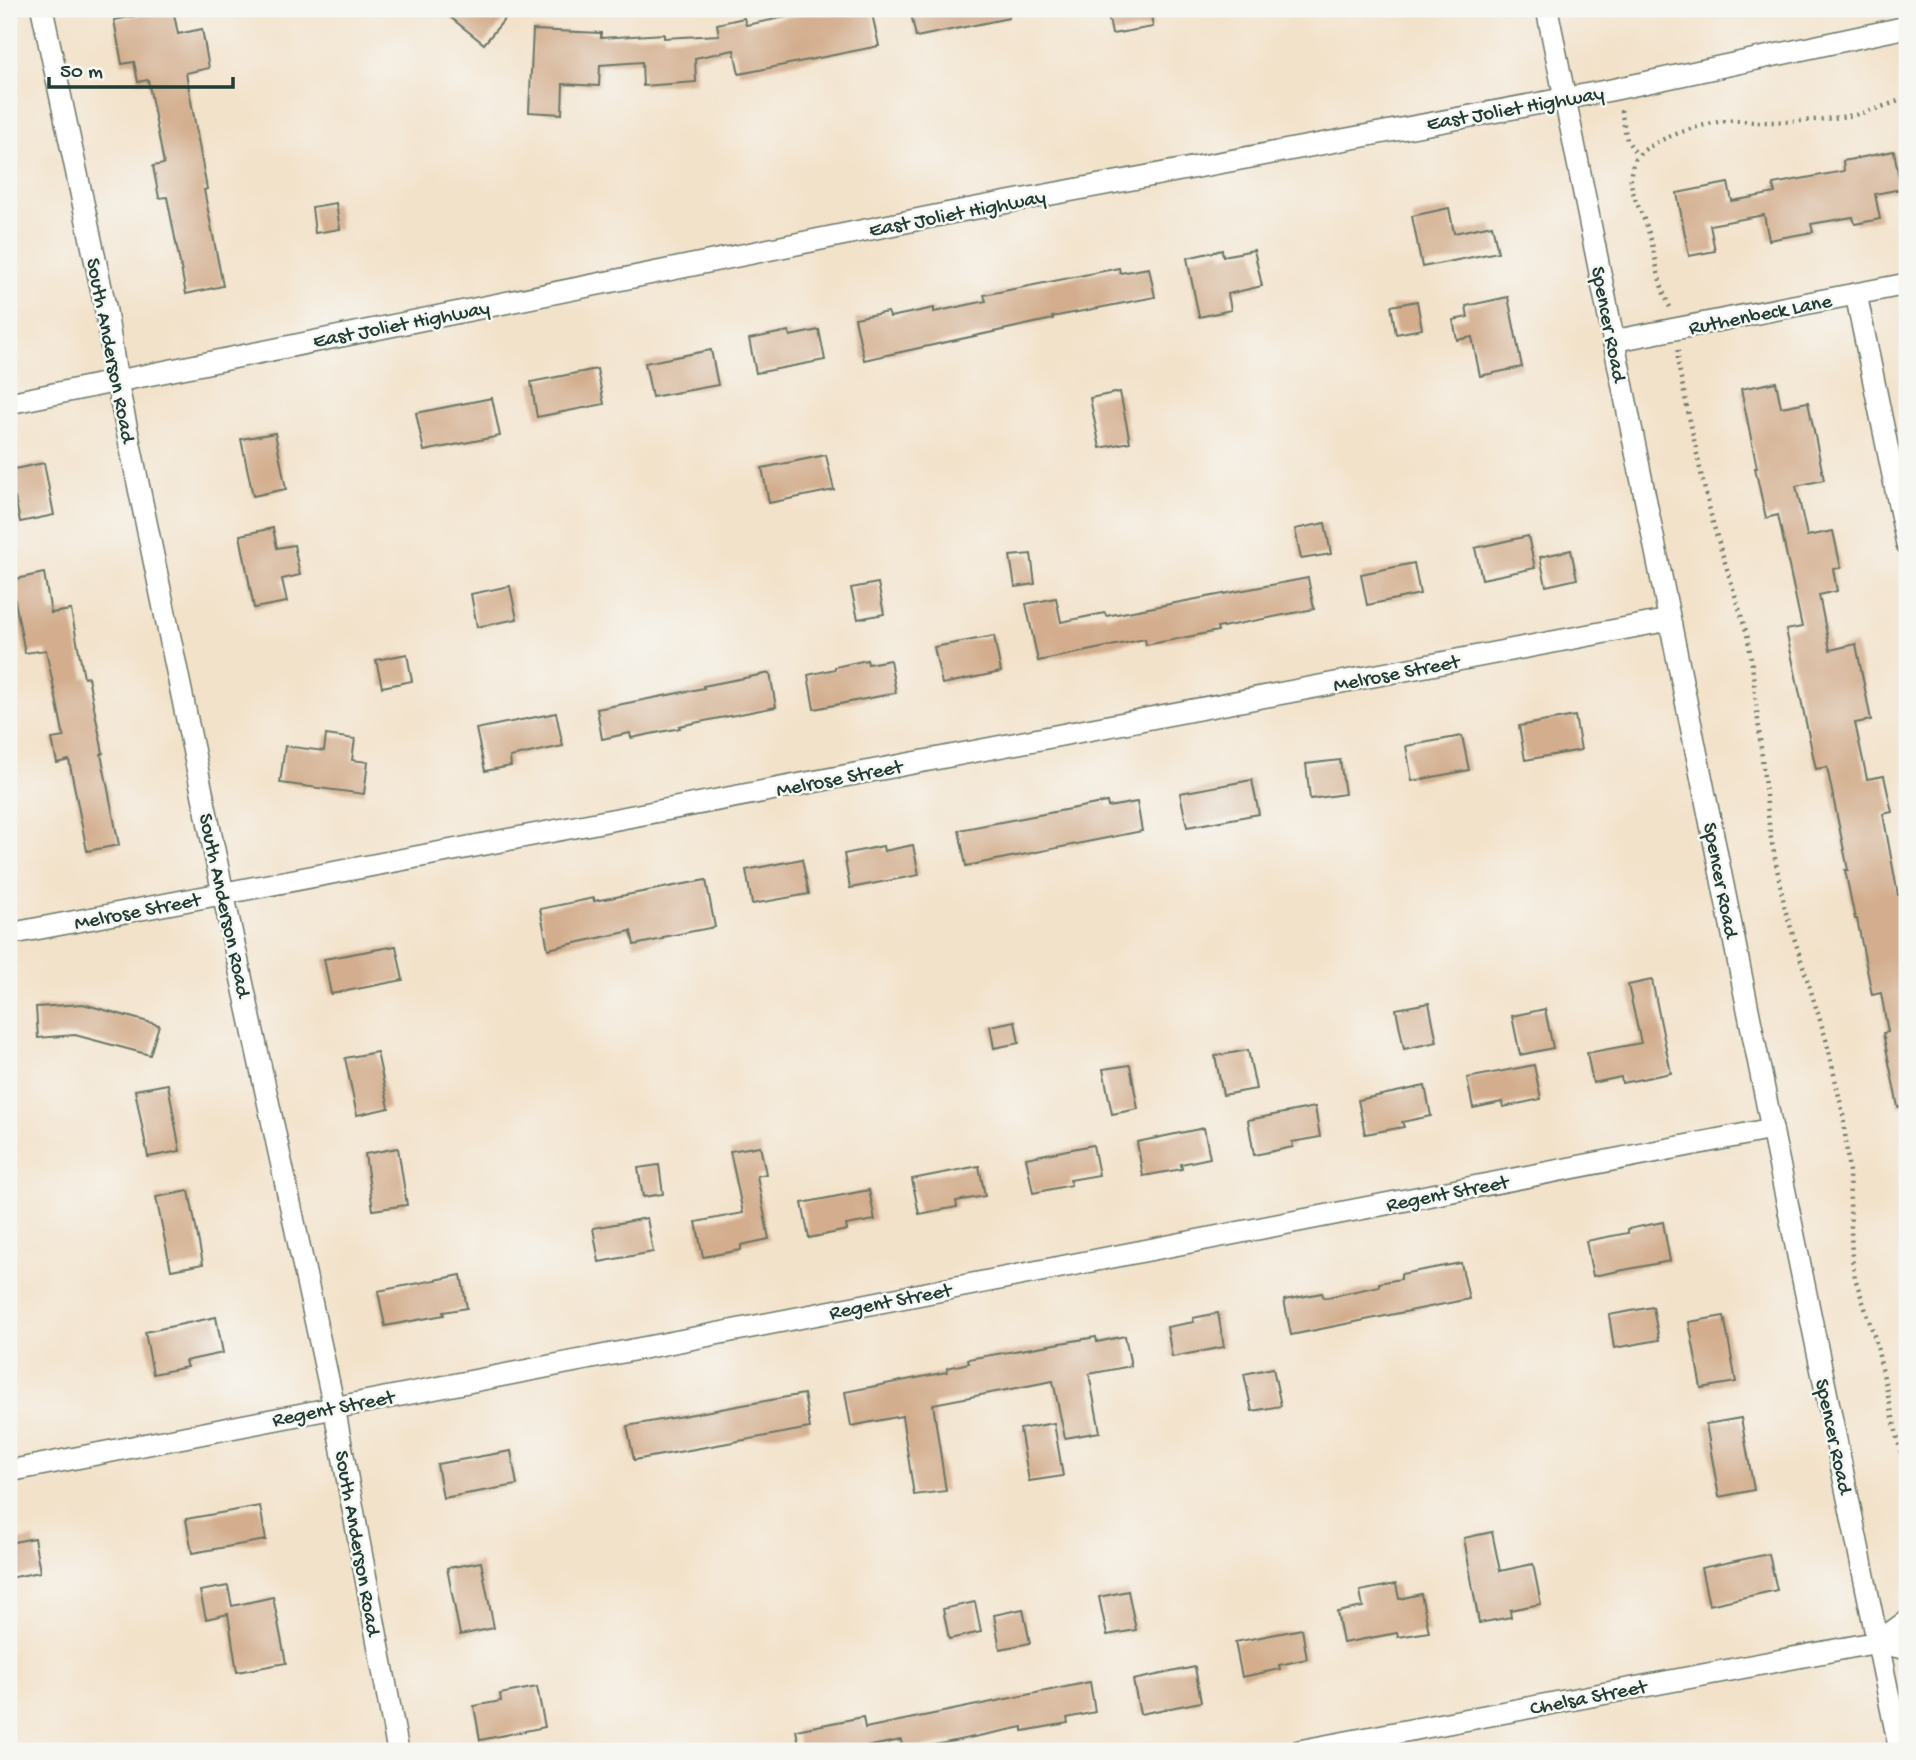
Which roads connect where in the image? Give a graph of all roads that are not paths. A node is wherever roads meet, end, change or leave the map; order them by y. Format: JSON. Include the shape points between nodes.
{"nodes":[{"id":1,"x":42,"y":9,"type":"edge"},
{"id":2,"x":1547,"y":9,"type":"edge"},
{"id":3,"x":1907,"y":27,"type":"edge"},
{"id":4,"x":1565,"y":97,"type":"junction"},
{"id":5,"x":1907,"y":285,"type":"edge"},
{"id":6,"x":1856,"y":294,"type":"junction"},
{"id":7,"x":1613,"y":341,"type":"junction"},
{"id":8,"x":117,"y":382,"type":"junction"},
{"id":9,"x":9,"y":403,"type":"edge"},
{"id":10,"x":1907,"y":544,"type":"edge"},
{"id":11,"x":1669,"y":620,"type":"junction"},
{"id":12,"x":223,"y":893,"type":"junction"},
{"id":13,"x":9,"y":934,"type":"edge"},
{"id":14,"x":1772,"y":1129,"type":"junction"},
{"id":15,"x":334,"y":1407,"type":"junction"},
{"id":16,"x":9,"y":1471,"type":"edge"},
{"id":17,"x":1907,"y":1621,"type":"edge"},
{"id":18,"x":1878,"y":1642,"type":"junction"},
{"id":19,"x":1907,"y":1649,"type":"edge"},
{"id":20,"x":398,"y":1751,"type":"edge"},
{"id":21,"x":1299,"y":1751,"type":"edge"},
{"id":22,"x":1900,"y":1751,"type":"edge"}],
"edges":[{"from":1,"to":8,"type":"street","name":"South Anderson Road"},
{"from":2,"to":4,"type":"street","name":"Spencer Road"},
{"from":3,"to":4,"type":"street","name":"East Joliet Highway"},
{"from":4,"to":7,"type":"street","name":"Spencer Road"},
{"from":4,"to":8,"type":"street","name":"East Joliet Highway","via":[[955,212]]},
{"from":5,"to":6,"type":"street","name":"Ruthenbeck Lane"},
{"from":6,"to":7,"type":"street","name":"Ruthenbeck Lane"},
{"from":6,"to":10,"type":"street"},
{"from":7,"to":11,"type":"street","name":"Spencer Road"},
{"from":8,"to":9,"type":"street","name":"East Joliet Highway"},
{"from":8,"to":12,"type":"street","name":"South Anderson Road"},
{"from":11,"to":12,"type":"street","name":"Melrose Street"},
{"from":11,"to":14,"type":"street","name":"Spencer Road"},
{"from":12,"to":13,"type":"street","name":"Melrose Street"},
{"from":12,"to":15,"type":"street","name":"South Anderson Road"},
{"from":14,"to":15,"type":"street","name":"Regent Street"},
{"from":14,"to":18,"type":"street","name":"Spencer Road"},
{"from":15,"to":16,"type":"street","name":"Regent Street"},
{"from":15,"to":20,"type":"street","name":"South Anderson Road"},
{"from":17,"to":18,"type":"street"},
{"from":18,"to":19,"type":"street"},
{"from":18,"to":21,"type":"street","name":"Chelsa Street"},
{"from":18,"to":22,"type":"street","name":"Spencer Road"}]}
